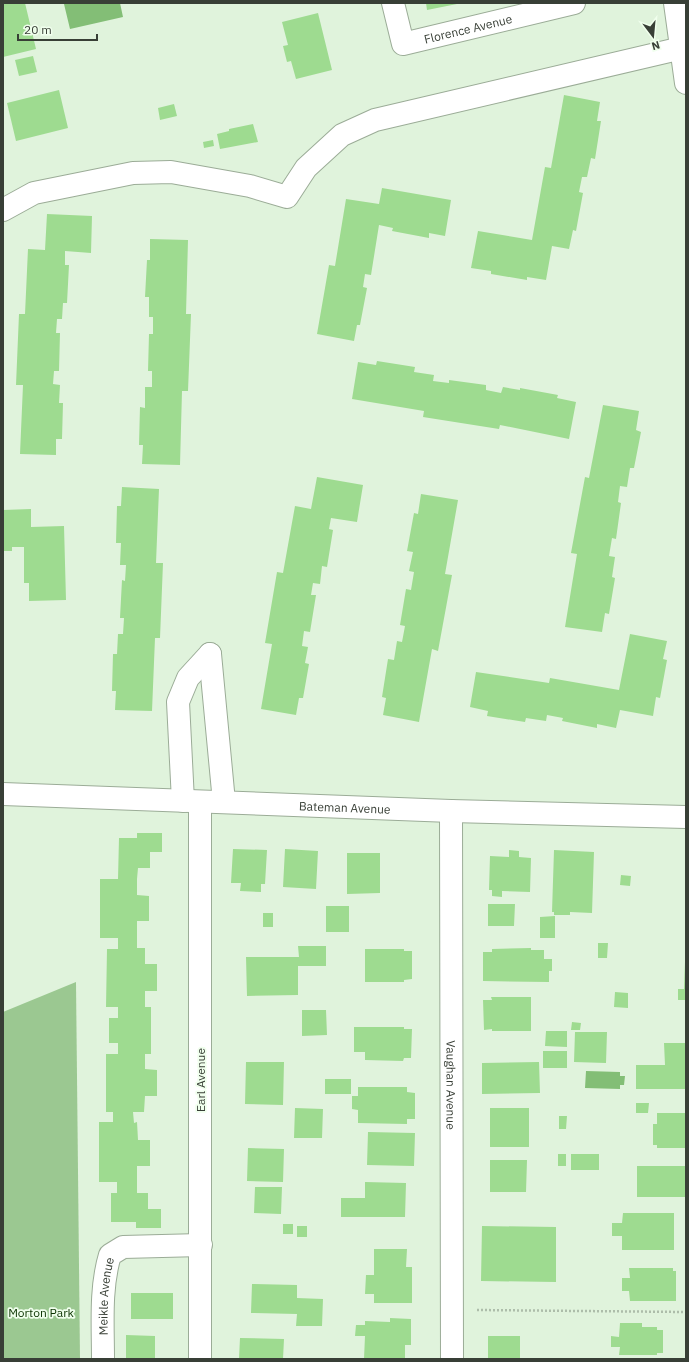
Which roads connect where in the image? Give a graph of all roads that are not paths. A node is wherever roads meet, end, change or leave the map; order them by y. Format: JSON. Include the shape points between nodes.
{"nodes":[{"id":1,"x":393,"y":3,"type":"edge"},
{"id":2,"x":574,"y":3,"type":"edge"},
{"id":3,"x":675,"y":3,"type":"edge"},
{"id":4,"x":682,"y":48,"type":"junction"},
{"id":5,"x":686,"y":83,"type":"edge"},
{"id":6,"x":3,"y":210,"type":"edge"},
{"id":7,"x":3,"y":794,"type":"edge"},
{"id":8,"x":192,"y":801,"type":"junction"},
{"id":9,"x":224,"y":802,"type":"junction"},
{"id":10,"x":451,"y":810,"type":"junction"},
{"id":11,"x":686,"y":817,"type":"edge"},
{"id":12,"x":200,"y":1245,"type":"junction"},
{"id":13,"x":103,"y":1359,"type":"edge"},
{"id":14,"x":200,"y":1359,"type":"edge"},
{"id":15,"x":452,"y":1359,"type":"edge"}],
"edges":[{"from":1,"to":2,"type":"street","name":"Florence Avenue","via":[[403,44]]},
{"from":3,"to":4,"type":"street"},
{"from":4,"to":5,"type":"street"},
{"from":4,"to":6,"type":"street","via":[[375,120],[342,135],[306,168],[287,197],[250,186],[171,172],[133,173],[34,193]]},
{"from":7,"to":8,"type":"street","name":"Bateman Avenue"},
{"from":8,"to":9,"type":"street","name":"Bateman Avenue"},
{"from":8,"to":9,"type":"street","name":"Earl Avenue","via":[[178,702],[188,678],[210,654]]},
{"from":8,"to":12,"type":"street","name":"Earl Avenue"},
{"from":9,"to":10,"type":"street","name":"Bateman Avenue"},
{"from":10,"to":11,"type":"street","name":"Bateman Avenue"},
{"from":10,"to":15,"type":"street","name":"Vaughan Avenue"},
{"from":12,"to":13,"type":"street","name":"Meikle Avenue","via":[[123,1247],[110,1255],[106,1269],[103,1305]]},
{"from":12,"to":14,"type":"street","name":"Earl Avenue"}]}
